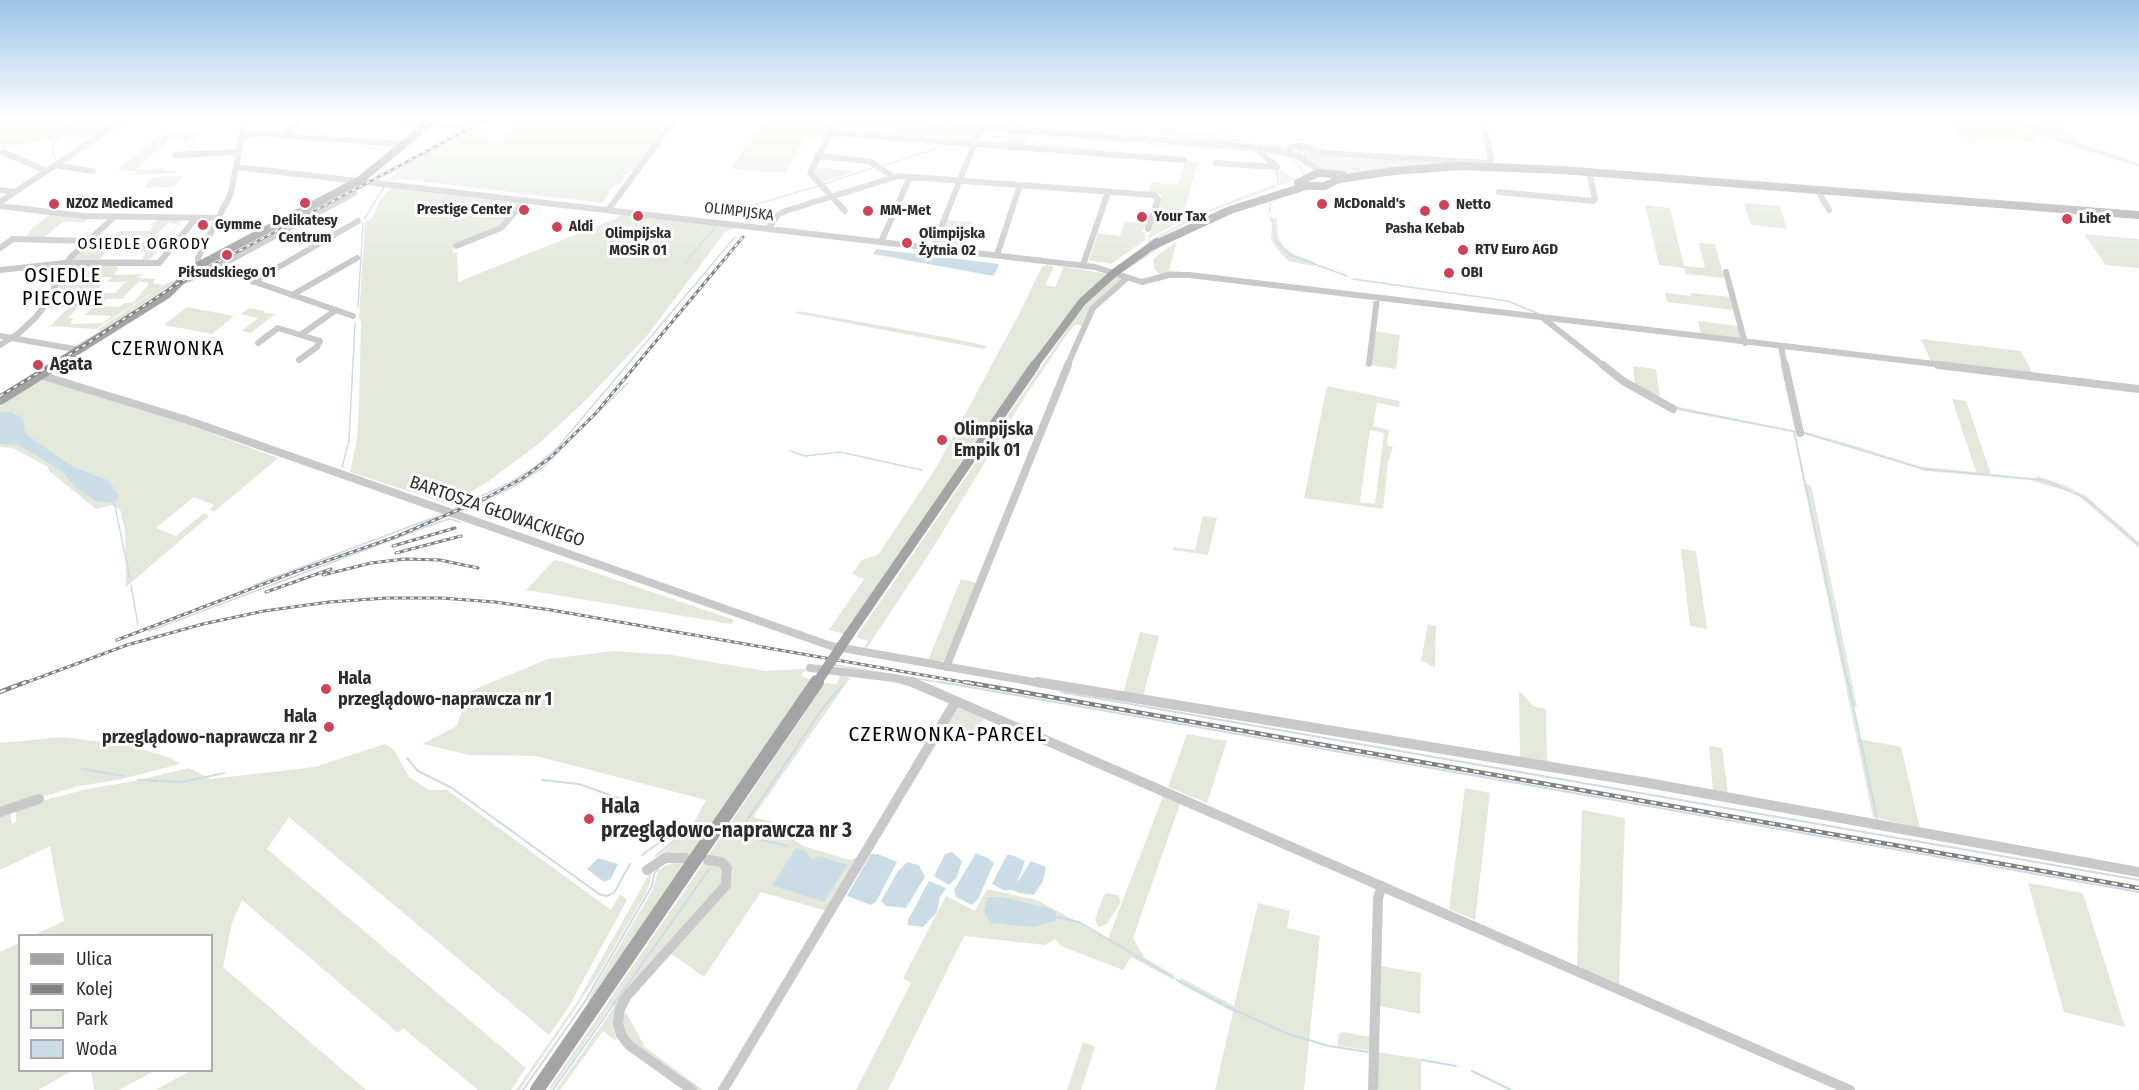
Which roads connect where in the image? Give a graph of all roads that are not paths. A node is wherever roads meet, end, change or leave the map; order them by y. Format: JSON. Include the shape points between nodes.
{"nodes":[{"id":1,"x":43,"y":169,"type":"edge"},
{"id":2,"x":49,"y":169,"type":"edge"},
{"id":3,"x":79,"y":169,"type":"edge"},
{"id":4,"x":236,"y":169,"type":"edge"},
{"id":5,"x":262,"y":169,"type":"edge"},
{"id":6,"x":374,"y":169,"type":"edge"},
{"id":7,"x":638,"y":169,"type":"edge"},
{"id":8,"x":812,"y":169,"type":"edge"},
{"id":9,"x":881,"y":169,"type":"edge"},
{"id":10,"x":964,"y":169,"type":"edge"},
{"id":11,"x":1307,"y":169,"type":"edge"},
{"id":12,"x":1319,"y":169,"type":"edge"},
{"id":13,"x":1423,"y":169,"type":"edge"},
{"id":14,"x":1541,"y":169,"type":"edge"},
{"id":15,"x":46,"y":171,"type":"junction"},
{"id":16,"x":93,"y":171,"type":"dead end"},
{"id":17,"x":1589,"y":172,"type":"junction"},
{"id":18,"x":892,"y":176,"type":"junction"},
{"id":19,"x":1328,"y":176,"type":"junction"},
{"id":20,"x":910,"y":177,"type":"junction"},
{"id":21,"x":1309,"y":177,"type":"junction"},
{"id":22,"x":360,"y":180,"type":"junction"},
{"id":23,"x":960,"y":180,"type":"junction"},
{"id":24,"x":1020,"y":185,"type":"junction"},
{"id":25,"x":1317,"y":185,"type":"junction"},
{"id":26,"x":1817,"y":189,"type":"junction"},
{"id":27,"x":0,"y":190,"type":"edge"},
{"id":28,"x":15,"y":192,"type":"junction"},
{"id":29,"x":1108,"y":192,"type":"junction"},
{"id":30,"x":1498,"y":192,"type":"dead end"},
{"id":31,"x":354,"y":193,"type":"dead end"},
{"id":32,"x":832,"y":196,"type":"junction"},
{"id":33,"x":526,"y":200,"type":"junction"},
{"id":34,"x":0,"y":204,"type":"edge"},
{"id":35,"x":608,"y":210,"type":"junction"},
{"id":36,"x":1829,"y":210,"type":"dead end"},
{"id":37,"x":845,"y":211,"type":"dead end"},
{"id":38,"x":2139,"y":214,"type":"edge"},
{"id":39,"x":114,"y":217,"type":"junction"},
{"id":40,"x":196,"y":218,"type":"junction"},
{"id":41,"x":219,"y":218,"type":"junction"},
{"id":42,"x":358,"y":221,"type":"dead end"},
{"id":43,"x":768,"y":229,"type":"junction"},
{"id":44,"x":1148,"y":230,"type":"dead end"},
{"id":45,"x":88,"y":241,"type":"junction"},
{"id":46,"x":881,"y":242,"type":"junction"},
{"id":47,"x":456,"y":246,"type":"dead end"},
{"id":48,"x":1152,"y":246,"type":"junction"},
{"id":49,"x":0,"y":248,"type":"edge"},
{"id":50,"x":933,"y":248,"type":"junction"},
{"id":51,"x":996,"y":255,"type":"junction"},
{"id":52,"x":357,"y":258,"type":"dead end"},
{"id":53,"x":65,"y":264,"type":"junction"},
{"id":54,"x":1083,"y":265,"type":"junction"},
{"id":55,"x":199,"y":266,"type":"junction"},
{"id":56,"x":215,"y":268,"type":"junction"},
{"id":57,"x":0,"y":270,"type":"edge"},
{"id":58,"x":1726,"y":272,"type":"dead end"},
{"id":59,"x":1114,"y":273,"type":"junction"},
{"id":60,"x":1127,"y":278,"type":"junction"},
{"id":61,"x":184,"y":281,"type":"junction"},
{"id":62,"x":253,"y":282,"type":"junction"},
{"id":63,"x":96,"y":294,"type":"dead end"},
{"id":64,"x":292,"y":295,"type":"junction"},
{"id":65,"x":1377,"y":298,"type":"junction"},
{"id":66,"x":45,"y":305,"type":"junction"},
{"id":67,"x":336,"y":310,"type":"junction"},
{"id":68,"x":352,"y":316,"type":"dead end"},
{"id":69,"x":1544,"y":319,"type":"junction"},
{"id":70,"x":302,"y":334,"type":"junction"},
{"id":71,"x":0,"y":336,"type":"edge"},
{"id":72,"x":12,"y":338,"type":"junction"},
{"id":73,"x":258,"y":343,"type":"dead end"},
{"id":74,"x":1745,"y":343,"type":"junction"},
{"id":75,"x":0,"y":345,"type":"edge"},
{"id":76,"x":1781,"y":347,"type":"junction"},
{"id":77,"x":80,"y":350,"type":"junction"},
{"id":78,"x":299,"y":360,"type":"dead end"},
{"id":79,"x":1369,"y":364,"type":"dead end"},
{"id":80,"x":40,"y":375,"type":"junction"},
{"id":81,"x":2139,"y":389,"type":"edge"},
{"id":82,"x":0,"y":400,"type":"edge"},
{"id":83,"x":1672,"y":409,"type":"dead end"},
{"id":84,"x":1800,"y":433,"type":"dead end"},
{"id":85,"x":946,"y":667,"type":"junction"},
{"id":86,"x":810,"y":668,"type":"dead end"},
{"id":87,"x":956,"y":701,"type":"junction"},
{"id":88,"x":39,"y":799,"type":"dead end"},
{"id":89,"x":0,"y":812,"type":"edge"},
{"id":90,"x":685,"y":858,"type":"dead end"},
{"id":91,"x":708,"y":860,"type":"dead end"},
{"id":92,"x":647,"y":870,"type":"dead end"},
{"id":93,"x":2139,"y":872,"type":"edge"},
{"id":94,"x":1382,"y":886,"type":"junction"},
{"id":95,"x":537,"y":1090,"type":"edge"},
{"id":96,"x":692,"y":1090,"type":"edge"},
{"id":97,"x":723,"y":1090,"type":"edge"},
{"id":98,"x":1373,"y":1090,"type":"edge"},
{"id":99,"x":1850,"y":1090,"type":"edge"}],
"edges":[{"from":1,"to":15,"type":"street"},
{"from":2,"to":15,"type":"street"},
{"from":3,"to":16,"type":"street"},
{"from":4,"to":41,"type":"street"},
{"from":5,"to":22,"type":"street","name":"OLIMPIJSKA"},
{"from":6,"to":22,"type":"main road"},
{"from":7,"to":35,"type":"street"},
{"from":8,"to":32,"type":"street","via":[[810,173]]},
{"from":9,"to":18,"type":"street"},
{"from":10,"to":23,"type":"street"},
{"from":11,"to":21,"type":"street"},
{"from":12,"to":19,"type":"street"},
{"from":13,"to":19,"type":"main road"},
{"from":14,"to":17,"type":"main road"},
{"from":15,"to":28,"type":"street"},
{"from":17,"to":26,"type":"main road"},
{"from":17,"to":30,"type":"street","via":[[1593,201]]},
{"from":18,"to":20,"type":"street"},
{"from":18,"to":32,"type":"street"},
{"from":19,"to":21,"type":"main road"},
{"from":19,"to":25,"type":"main road","via":[[1327,185]]},
{"from":20,"to":23,"type":"street"},
{"from":20,"to":46,"type":"street"},
{"from":21,"to":25,"type":"main road"},
{"from":21,"to":48,"type":"main road","via":[[1212,213]]},
{"from":22,"to":33,"type":"street","name":"OLIMPIJSKA"},
{"from":22,"to":55,"type":"main road"},
{"from":23,"to":24,"type":"street"},
{"from":23,"to":50,"type":"street"},
{"from":24,"to":29,"type":"street"},
{"from":24,"to":51,"type":"street"},
{"from":25,"to":48,"type":"main road","via":[[1254,201]]},
{"from":26,"to":36,"type":"street"},
{"from":26,"to":38,"type":"main road"},
{"from":27,"to":28,"type":"street"},
{"from":28,"to":34,"type":"street"},
{"from":29,"to":44,"type":"street","via":[[1157,197]]},
{"from":29,"to":54,"type":"street"},
{"from":31,"to":56,"type":"street"},
{"from":32,"to":37,"type":"street"},
{"from":32,"to":43,"type":"street","via":[[781,213]]},
{"from":33,"to":35,"type":"street","name":"OLIMPIJSKA"},
{"from":33,"to":47,"type":"street","via":[[501,228]]},
{"from":34,"to":39,"type":"street"},
{"from":35,"to":43,"type":"street","name":"OLIMPIJSKA"},
{"from":39,"to":40,"type":"street"},
{"from":39,"to":45,"type":"street"},
{"from":40,"to":41,"type":"street"},
{"from":40,"to":53,"type":"street","via":[[159,266]]},
{"from":41,"to":55,"type":"street","via":[[198,258]]},
{"from":42,"to":62,"type":"street"},
{"from":43,"to":46,"type":"street","name":"OLIMPIJSKA"},
{"from":45,"to":49,"type":"street","via":[[13,239]]},
{"from":45,"to":53,"type":"street"},
{"from":46,"to":50,"type":"street","name":"OLIMPIJSKA"},
{"from":48,"to":59,"type":"main road"},
{"from":50,"to":51,"type":"street","name":"OLIMPIJSKA"},
{"from":51,"to":54,"type":"street","name":"OLIMPIJSKA"},
{"from":52,"to":64,"type":"street"},
{"from":53,"to":57,"type":"street"},
{"from":53,"to":66,"type":"street"},
{"from":54,"to":59,"type":"street","name":"OLIMPIJSKA"},
{"from":55,"to":61,"type":"main road"},
{"from":56,"to":61,"type":"street"},
{"from":56,"to":62,"type":"street"},
{"from":58,"to":74,"type":"street"},
{"from":59,"to":60,"type":"street","name":"OLIMPIJSKA"},
{"from":59,"to":95,"type":"main road","bridge":true,"via":[[1059,330]]},
{"from":60,"to":65,"type":"street","name":"OLIMPIJSKA","via":[[1142,282],[1178,274]]},
{"from":60,"to":85,"type":"street","via":[[1093,308],[1076,344]]},
{"from":61,"to":77,"type":"main road"},
{"from":62,"to":64,"type":"street"},
{"from":63,"to":66,"type":"street","via":[[86,302]]},
{"from":64,"to":67,"type":"street"},
{"from":65,"to":69,"type":"street","name":"OLIMPIJSKA"},
{"from":65,"to":79,"type":"street"},
{"from":66,"to":72,"type":"street"},
{"from":67,"to":68,"type":"street"},
{"from":67,"to":70,"type":"street"},
{"from":69,"to":74,"type":"street","name":"OLIMPIJSKA"},
{"from":69,"to":83,"type":"street","via":[[1623,381]]},
{"from":70,"to":73,"type":"street","via":[[278,328]]},
{"from":70,"to":78,"type":"street","via":[[320,343]]},
{"from":71,"to":72,"type":"street"},
{"from":72,"to":75,"type":"street"},
{"from":72,"to":77,"type":"street"},
{"from":74,"to":76,"type":"street","name":"OLIMPIJSKA"},
{"from":76,"to":81,"type":"street","name":"OLIMPIJSKA"},
{"from":76,"to":84,"type":"street"},
{"from":77,"to":80,"type":"main road"},
{"from":80,"to":82,"type":"main road"},
{"from":80,"to":85,"type":"street","name":"BARTOSZA GŁOWACKIEGO","via":[[187,420],[831,646]]},
{"from":85,"to":93,"type":"street","name":"BARTOSZA GŁOWACKIEGO","via":[[1678,789]]},
{"from":86,"to":87,"type":"street","via":[[907,681]]},
{"from":87,"to":94,"type":"street"},
{"from":87,"to":97,"type":"street"},
{"from":88,"to":89,"type":"street"},
{"from":90,"to":92,"type":"street","via":[[665,858]]},
{"from":91,"to":96,"type":"street","via":[[722,862],[727,868],[723,890],[627,997],[618,1023],[630,1046]]},
{"from":94,"to":98,"type":"street","via":[[1378,898]]},
{"from":94,"to":99,"type":"street"}]}
